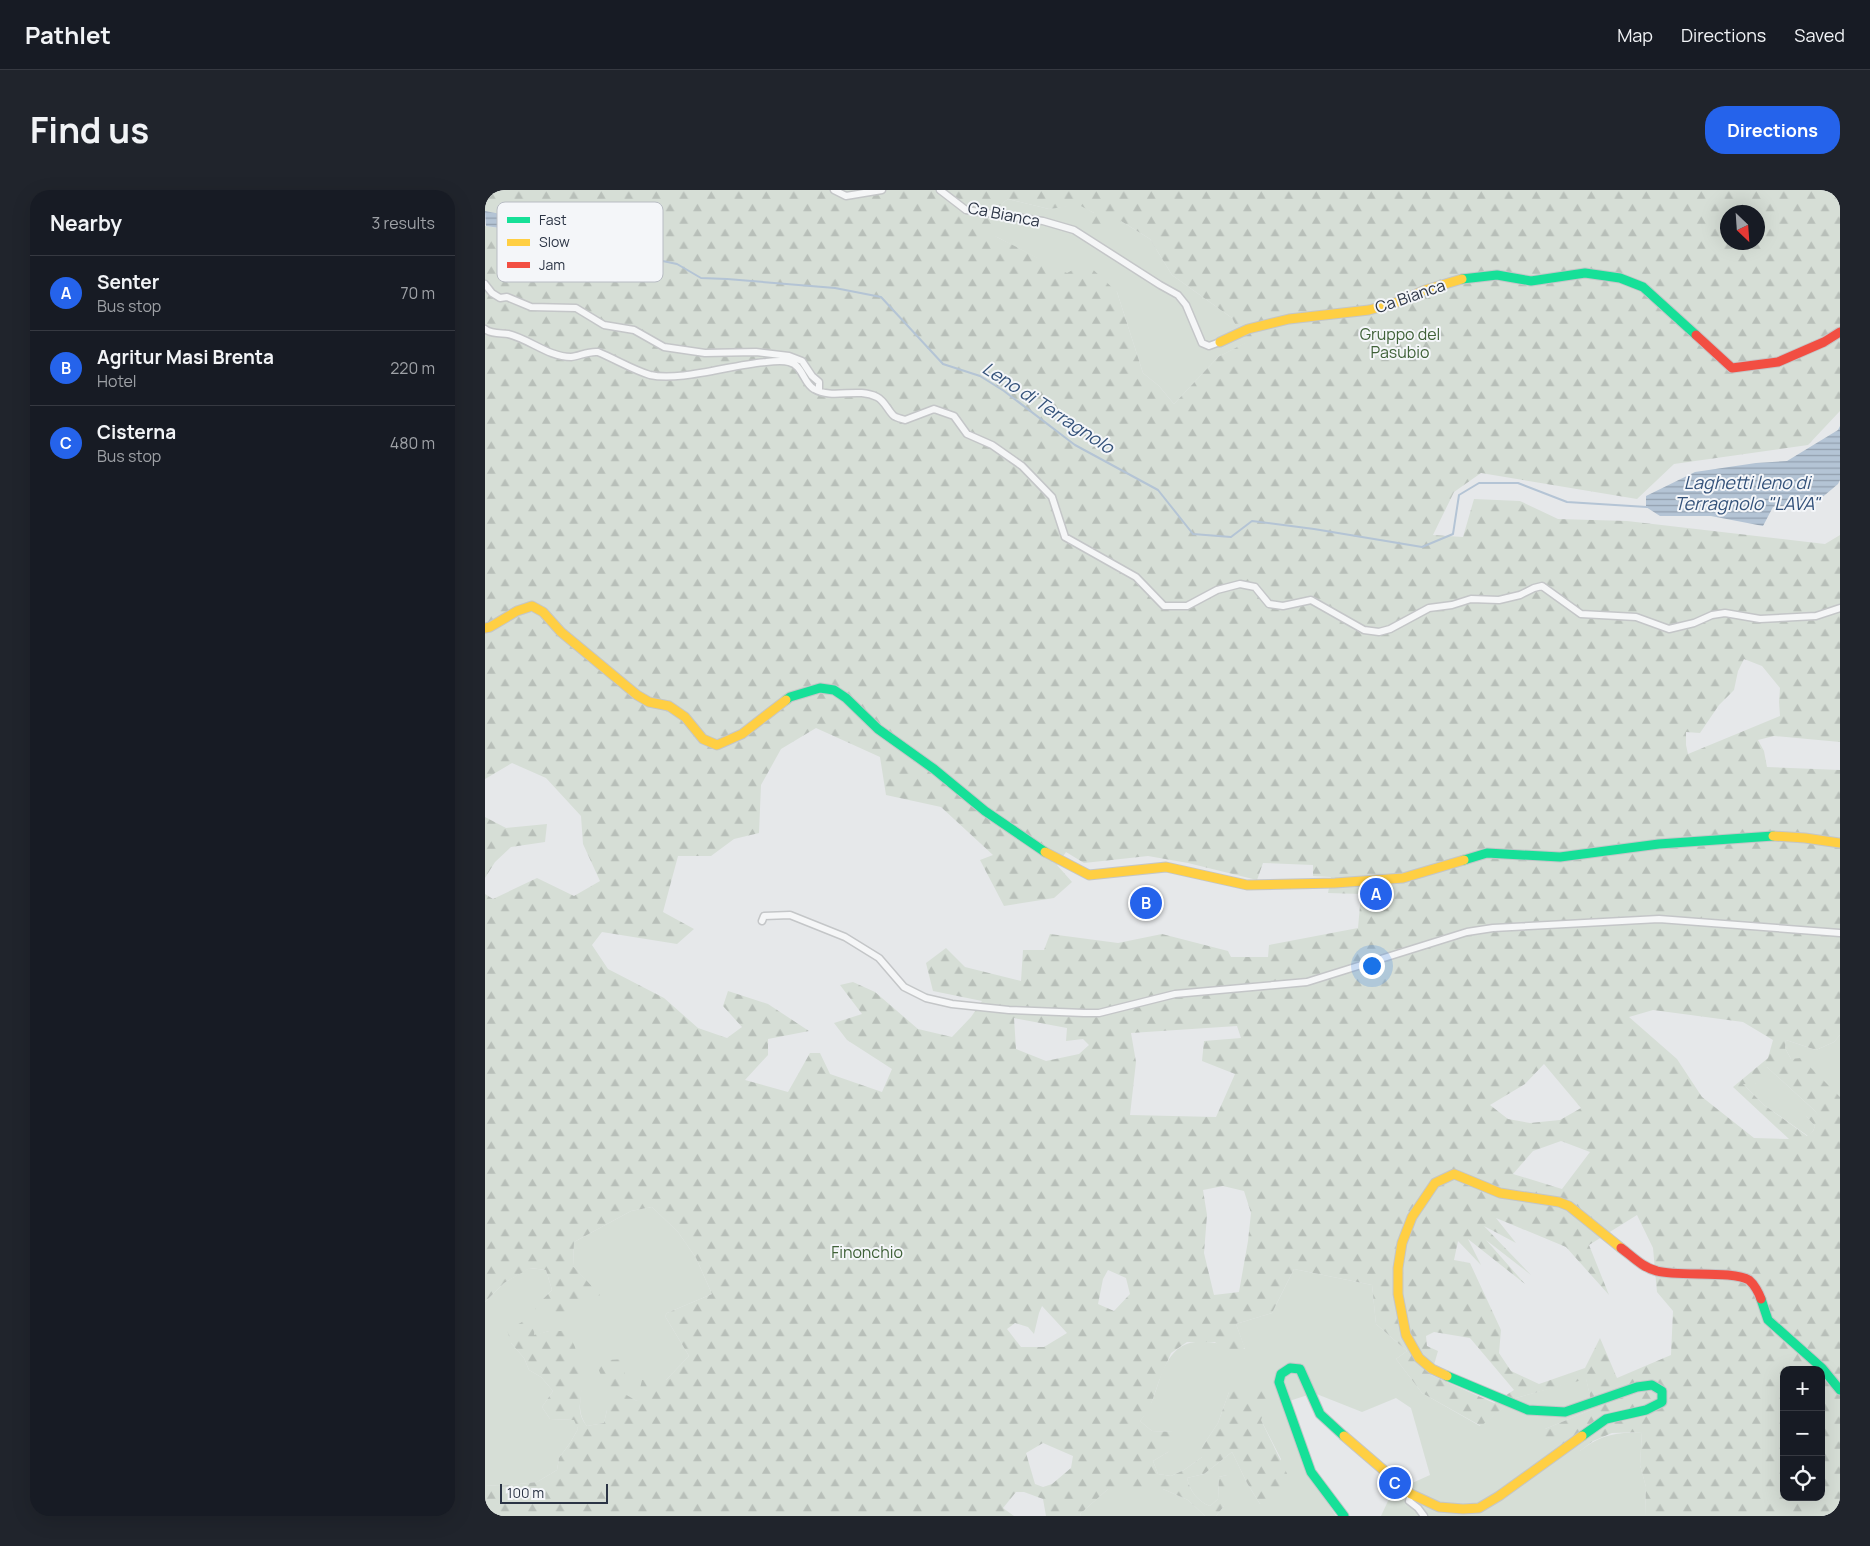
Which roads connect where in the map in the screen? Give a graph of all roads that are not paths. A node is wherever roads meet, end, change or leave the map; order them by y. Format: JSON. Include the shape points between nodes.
{"nodes":[{"id":1,"x":834,"y":190,"type":"edge"},
{"id":2,"x":882,"y":190,"type":"edge"},
{"id":3,"x":940,"y":190,"type":"edge"},
{"id":4,"x":485,"y":284,"type":"edge"},
{"id":5,"x":485,"y":329,"type":"edge"},
{"id":6,"x":1840,"y":332,"type":"edge"},
{"id":7,"x":1220,"y":342,"type":"joint"},
{"id":8,"x":819,"y":390,"type":"junction"},
{"id":9,"x":1840,"y":608,"type":"edge"},
{"id":10,"x":485,"y":628,"type":"edge"},
{"id":11,"x":1840,"y":843,"type":"edge"},
{"id":12,"x":762,"y":920,"type":"dead end"},
{"id":13,"x":1840,"y":933,"type":"edge"},
{"id":14,"x":1840,"y":1390,"type":"edge"},
{"id":15,"x":1411,"y":1494,"type":"junction"},
{"id":16,"x":1344,"y":1516,"type":"edge"},
{"id":17,"x":1424,"y":1516,"type":"edge"}],
"edges":[{"from":1,"to":2,"type":"street","via":[[846,196]]},
{"from":3,"to":7,"type":"street","name":"Ca Bianca","via":[[966,210],[1043,221],[1074,230],[1178,295],[1186,305],[1202,342],[1209,346]]},
{"from":4,"to":8,"type":"street","via":[[500,298],[507,297],[531,307],[575,308],[604,325],[634,330],[664,347],[705,353],[756,352],[789,356],[802,361],[819,382]]},
{"from":5,"to":8,"type":"street","via":[[571,357],[598,352],[650,375],[676,376],[752,362],[791,362],[810,386]]},
{"from":6,"to":7,"type":"street","name":"Ca Bianca","via":[[1778,362],[1732,368],[1643,287],[1619,278],[1585,273],[1531,281],[1497,275],[1462,279],[1369,310],[1289,320],[1248,330]]},
{"from":8,"to":9,"type":"street","via":[[827,394],[861,393],[877,397],[894,416],[905,420],[934,409],[954,416],[967,434],[992,445],[1022,466],[1052,497],[1065,537],[1136,577],[1164,606],[1187,606],[1217,590],[1239,584],[1255,587],[1269,604],[1283,606],[1311,600],[1364,630],[1379,632],[1429,608],[1471,598],[1499,600],[1542,586],[1581,614],[1636,617],[1669,629],[1725,613],[1760,620],[1815,616]]},
{"from":10,"to":11,"type":"street","via":[[517,610],[532,606],[543,612],[561,632],[637,695],[649,702],[669,706],[685,717],[703,739],[717,745],[742,734],[789,697],[820,688],[834,690],[878,729],[985,811],[1054,858],[1089,875],[1166,867],[1247,885],[1335,883],[1403,878],[1487,853],[1560,857],[1659,844],[1768,836]]},
{"from":12,"to":13,"type":"street","via":[[764,916],[791,915],[845,937],[879,958],[904,986],[926,998],[1009,1010],[1084,1014],[1099,1014],[1175,994],[1307,982],[1467,932],[1493,928],[1659,919]]},
{"from":14,"to":15,"type":"street","via":[[1822,1368],[1768,1320],[1758,1292],[1749,1280],[1729,1275],[1656,1271],[1643,1265],[1569,1206],[1500,1193],[1454,1174],[1435,1183],[1412,1217],[1402,1243],[1398,1294],[1406,1335],[1419,1358],[1432,1369],[1465,1385],[1528,1410],[1565,1412],[1637,1387],[1652,1385],[1662,1392],[1662,1402],[1646,1410],[1606,1419],[1479,1508],[1439,1507]]},
{"from":15,"to":16,"type":"street","via":[[1320,1414],[1306,1378],[1300,1369],[1290,1368],[1281,1374],[1279,1382],[1311,1472]]},
{"from":15,"to":17,"type":"street","via":[[1409,1501]]}]}
